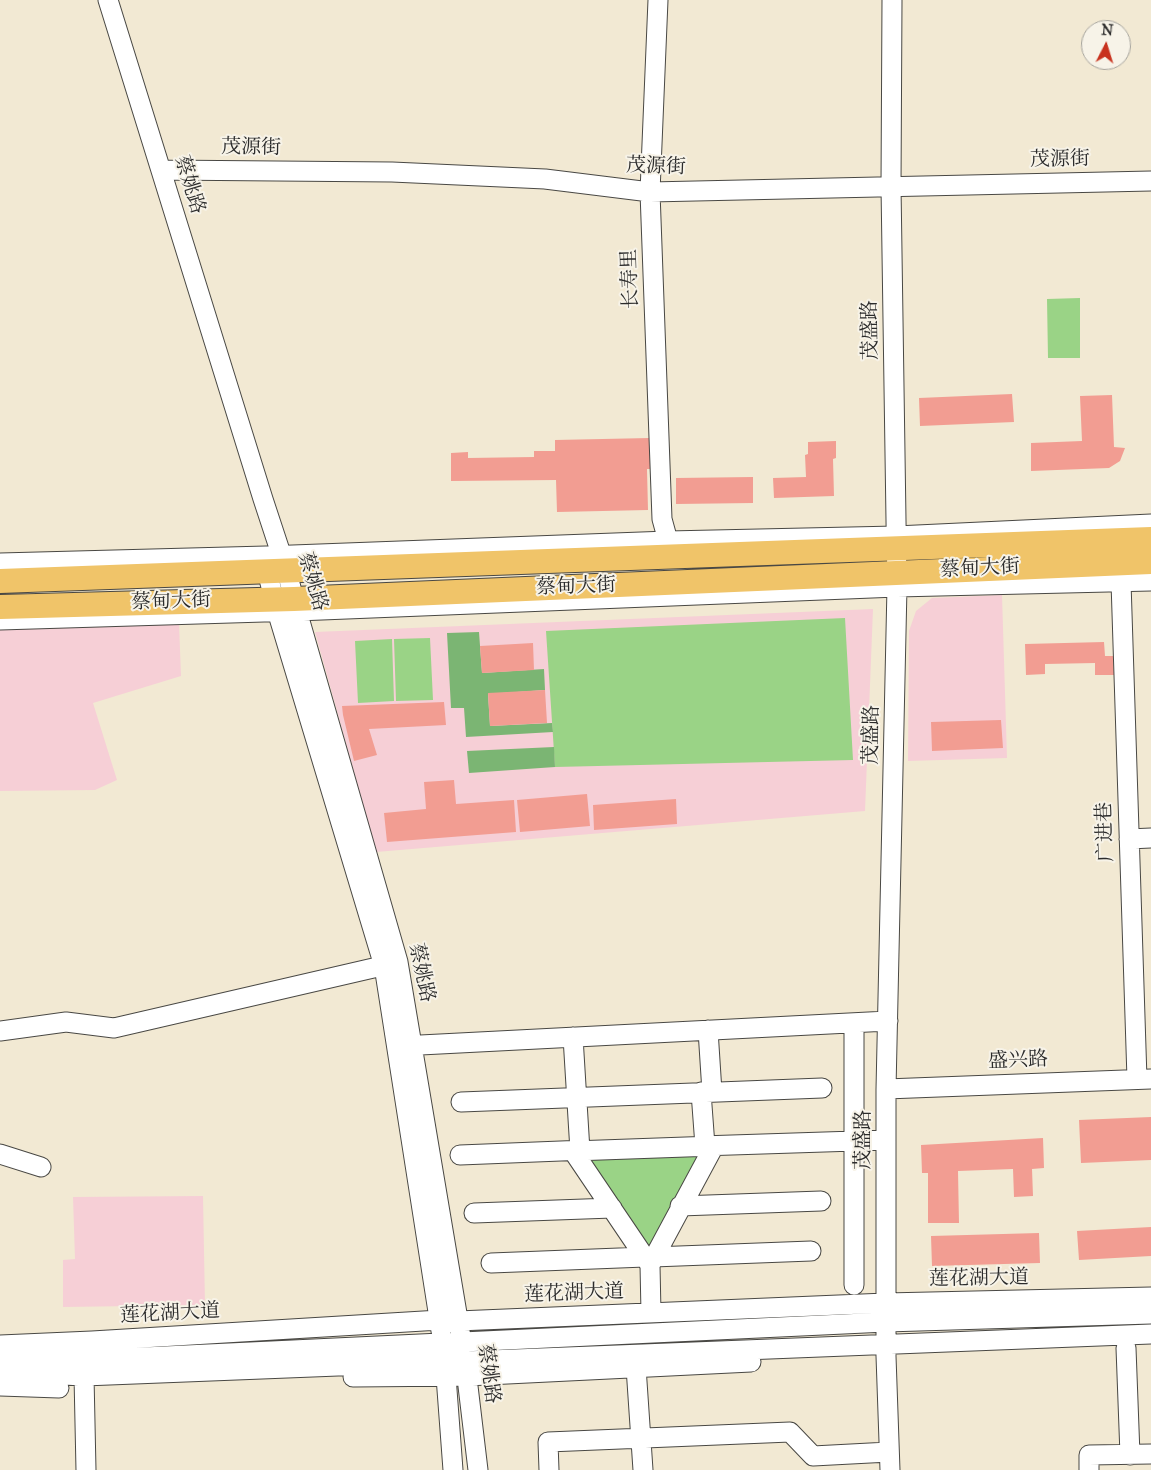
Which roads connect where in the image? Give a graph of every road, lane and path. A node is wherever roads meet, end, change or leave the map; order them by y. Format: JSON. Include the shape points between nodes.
{"nodes":[{"id":1,"x":108,"y":0,"type":"edge"},
{"id":2,"x":658,"y":0,"type":"edge"},
{"id":3,"x":892,"y":0,"type":"edge"},
{"id":4,"x":160,"y":170,"type":"junction"},
{"id":5,"x":1151,"y":181,"type":"edge"},
{"id":6,"x":891,"y":186,"type":"junction"},
{"id":7,"x":650,"y":192,"type":"junction"},
{"id":8,"x":1151,"y":524,"type":"edge"},
{"id":9,"x":1151,"y":539,"type":"edge"},
{"id":10,"x":896,"y":542,"type":"junction"},
{"id":11,"x":668,"y":548,"type":"junction"},
{"id":12,"x":1151,"y":562,"type":"edge"},
{"id":13,"x":0,"y":563,"type":"edge"},
{"id":14,"x":275,"y":563,"type":"junction"},
{"id":15,"x":897,"y":580,"type":"junction"},
{"id":16,"x":0,"y":581,"type":"edge"},
{"id":17,"x":1151,"y":581,"type":"edge"},
{"id":18,"x":1121,"y":582,"type":"junction"},
{"id":19,"x":285,"y":605,"type":"junction"},
{"id":20,"x":0,"y":607,"type":"edge"},
{"id":21,"x":0,"y":620,"type":"edge"},
{"id":22,"x":1151,"y":838,"type":"edge"},
{"id":23,"x":1129,"y":839,"type":"junction"},
{"id":24,"x":391,"y":964,"type":"junction"},
{"id":25,"x":888,"y":1021,"type":"junction"},
{"id":26,"x":854,"y":1023,"type":"junction"},
{"id":27,"x":708,"y":1030,"type":"junction"},
{"id":28,"x":0,"y":1031,"type":"edge"},
{"id":29,"x":573,"y":1037,"type":"junction"},
{"id":30,"x":405,"y":1046,"type":"junction"},
{"id":31,"x":1144,"y":1079,"type":"edge"},
{"id":32,"x":822,"y":1088,"type":"dead end"},
{"id":33,"x":886,"y":1089,"type":"junction"},
{"id":34,"x":706,"y":1092,"type":"junction"},
{"id":35,"x":577,"y":1097,"type":"junction"},
{"id":36,"x":461,"y":1102,"type":"dead end"},
{"id":37,"x":886,"y":1140,"type":"junction"},
{"id":38,"x":854,"y":1141,"type":"junction"},
{"id":39,"x":709,"y":1146,"type":"junction"},
{"id":40,"x":577,"y":1151,"type":"junction"},
{"id":41,"x":0,"y":1154,"type":"edge"},
{"id":42,"x":460,"y":1155,"type":"dead end"},
{"id":43,"x":41,"y":1167,"type":"dead end"},
{"id":44,"x":821,"y":1201,"type":"dead end"},
{"id":45,"x":680,"y":1206,"type":"junction"},
{"id":46,"x":612,"y":1208,"type":"junction"},
{"id":47,"x":474,"y":1213,"type":"dead end"},
{"id":48,"x":811,"y":1251,"type":"dead end"},
{"id":49,"x":649,"y":1260,"type":"junction"},
{"id":50,"x":491,"y":1263,"type":"dead end"},
{"id":51,"x":854,"y":1285,"type":"dead end"},
{"id":52,"x":1151,"y":1297,"type":"edge"},
{"id":53,"x":886,"y":1312,"type":"junction"},
{"id":54,"x":652,"y":1313,"type":"junction"},
{"id":55,"x":1151,"y":1314,"type":"edge"},
{"id":56,"x":449,"y":1321,"type":"junction"},
{"id":57,"x":1151,"y":1334,"type":"edge"},
{"id":58,"x":0,"y":1345,"type":"edge"},
{"id":59,"x":1151,"y":1346,"type":"edge"},
{"id":60,"x":1126,"y":1348,"type":"junction"},
{"id":61,"x":886,"y":1350,"type":"junction"},
{"id":62,"x":0,"y":1355,"type":"edge"},
{"id":63,"x":449,"y":1356,"type":"junction"},
{"id":64,"x":636,"y":1367,"type":"junction"},
{"id":65,"x":466,"y":1368,"type":"junction"},
{"id":66,"x":0,"y":1372,"type":"edge"},
{"id":67,"x":85,"y":1382,"type":"junction"},
{"id":68,"x":0,"y":1386,"type":"edge"},
{"id":69,"x":641,"y":1439,"type":"junction"},
{"id":70,"x":1130,"y":1454,"type":"junction"},
{"id":71,"x":1151,"y":1454,"type":"edge"},
{"id":72,"x":890,"y":1461,"type":"edge"},
{"id":73,"x":86,"y":1470,"type":"edge"},
{"id":74,"x":454,"y":1470,"type":"edge"},
{"id":75,"x":478,"y":1470,"type":"edge"},
{"id":76,"x":549,"y":1470,"type":"edge"},
{"id":77,"x":642,"y":1470,"type":"edge"},
{"id":78,"x":1089,"y":1470,"type":"edge"}],
"edges":[{"from":1,"to":4,"type":"street","name":"蔡姚路"},
{"from":2,"to":7,"type":"street","name":"长寿里"},
{"from":3,"to":6,"type":"street","name":"茂盛路"},
{"from":4,"to":7,"type":"street","name":"茂源街","via":[[392,172],[545,179]]},
{"from":4,"to":14,"type":"street","name":"蔡姚路","via":[[263,499]]},
{"from":5,"to":6,"type":"street","name":"茂源街"},
{"from":6,"to":7,"type":"street","name":"茂源街"},
{"from":6,"to":10,"type":"street","name":"茂盛路"},
{"from":7,"to":11,"type":"street","name":"长寿里","via":[[662,519]]},
{"from":8,"to":10,"type":"street"},
{"from":9,"to":10,"type":"main road","name":"蔡甸大街"},
{"from":10,"to":11,"type":"main road","name":"蔡甸大街"},
{"from":10,"to":15,"type":"street","name":"茂盛路"},
{"from":11,"to":14,"type":"main road","name":"蔡甸大街"},
{"from":12,"to":15,"type":"main road","name":"蔡甸大街"},
{"from":13,"to":14,"type":"street"},
{"from":14,"to":16,"type":"main road","name":"蔡甸大街"},
{"from":14,"to":19,"type":"street","name":"蔡姚路"},
{"from":15,"to":18,"type":"street"},
{"from":15,"to":19,"type":"main road","name":"蔡甸大街"},
{"from":15,"to":25,"type":"street","name":"茂盛路"},
{"from":17,"to":18,"type":"street"},
{"from":18,"to":23,"type":"street","name":"广进巷"},
{"from":19,"to":20,"type":"main road","name":"蔡甸大街"},
{"from":19,"to":21,"type":"street"},
{"from":19,"to":24,"type":"street","name":"蔡姚路"},
{"from":22,"to":23,"type":"street"},
{"from":23,"to":31,"type":"street","name":"广进巷"},
{"from":24,"to":28,"type":"street","via":[[114,1028],[66,1022]]},
{"from":24,"to":30,"type":"street","name":"蔡姚路"},
{"from":25,"to":26,"type":"street"},
{"from":25,"to":33,"type":"street","name":"茂盛路"},
{"from":26,"to":27,"type":"street"},
{"from":26,"to":38,"type":"street"},
{"from":27,"to":29,"type":"street"},
{"from":27,"to":34,"type":"street"},
{"from":29,"to":30,"type":"street"},
{"from":29,"to":35,"type":"street"},
{"from":30,"to":56,"type":"street","name":"蔡姚路"},
{"from":31,"to":33,"type":"street","name":"盛兴路"},
{"from":32,"to":34,"type":"street"},
{"from":33,"to":37,"type":"street","name":"茂盛路"},
{"from":34,"to":35,"type":"street"},
{"from":34,"to":39,"type":"street"},
{"from":35,"to":36,"type":"street"},
{"from":35,"to":40,"type":"street"},
{"from":37,"to":38,"type":"street"},
{"from":37,"to":53,"type":"street","name":"茂盛路"},
{"from":38,"to":39,"type":"street"},
{"from":38,"to":51,"type":"street"},
{"from":39,"to":40,"type":"street"},
{"from":39,"to":45,"type":"street"},
{"from":40,"to":42,"type":"street"},
{"from":40,"to":46,"type":"street"},
{"from":41,"to":43,"type":"street"},
{"from":44,"to":45,"type":"street"},
{"from":45,"to":49,"type":"street"},
{"from":46,"to":47,"type":"street"},
{"from":46,"to":49,"type":"street"},
{"from":48,"to":49,"type":"street"},
{"from":49,"to":50,"type":"street"},
{"from":49,"to":54,"type":"street"},
{"from":52,"to":53,"type":"street","name":"莲花湖大道"},
{"from":53,"to":54,"type":"street","name":"莲花湖大道"},
{"from":53,"to":55,"type":"street","name":"莲花湖大道"},
{"from":53,"to":61,"type":"street","name":"茂盛路"},
{"from":53,"to":63,"type":"street","name":"莲花湖大道"},
{"from":54,"to":56,"type":"street","name":"莲花湖大道"},
{"from":56,"to":58,"type":"street","name":"莲花湖大道"},
{"from":56,"to":63,"type":"street","name":"蔡姚路"},
{"from":57,"to":61,"type":"street","name":"莲花湖大道"},
{"from":59,"to":60,"type":"street","name":"莲花湖大道"},
{"from":60,"to":61,"type":"street","name":"莲花湖大道"},
{"from":60,"to":70,"type":"street"},
{"from":61,"to":64,"type":"street","name":"莲花湖大道"},
{"from":61,"to":65,"type":"street","name":"莲花湖大道"},
{"from":61,"to":72,"type":"street","name":"茂盛路"},
{"from":62,"to":63,"type":"street","name":"莲花湖大道","via":[[81,1360]]},
{"from":63,"to":65,"type":"street","name":"莲花湖大道"},
{"from":63,"to":67,"type":"street","name":"莲花湖大道","via":[[318,1378]]},
{"from":63,"to":74,"type":"street","name":"蔡姚路"},
{"from":64,"to":65,"type":"street","name":"莲花湖大道"},
{"from":64,"to":69,"type":"street"},
{"from":65,"to":75,"type":"street","name":"蔡姚路"},
{"from":66,"to":67,"type":"street","name":"莲花湖大道"},
{"from":67,"to":68,"type":"street","name":"莲花湖大道"},
{"from":67,"to":73,"type":"street"},
{"from":69,"to":72,"type":"street","via":[[790,1432],[813,1456]]},
{"from":69,"to":76,"type":"street","via":[[548,1442]]},
{"from":69,"to":77,"type":"street"},
{"from":70,"to":71,"type":"street"},
{"from":70,"to":78,"type":"street","via":[[1089,1455]]}]}
